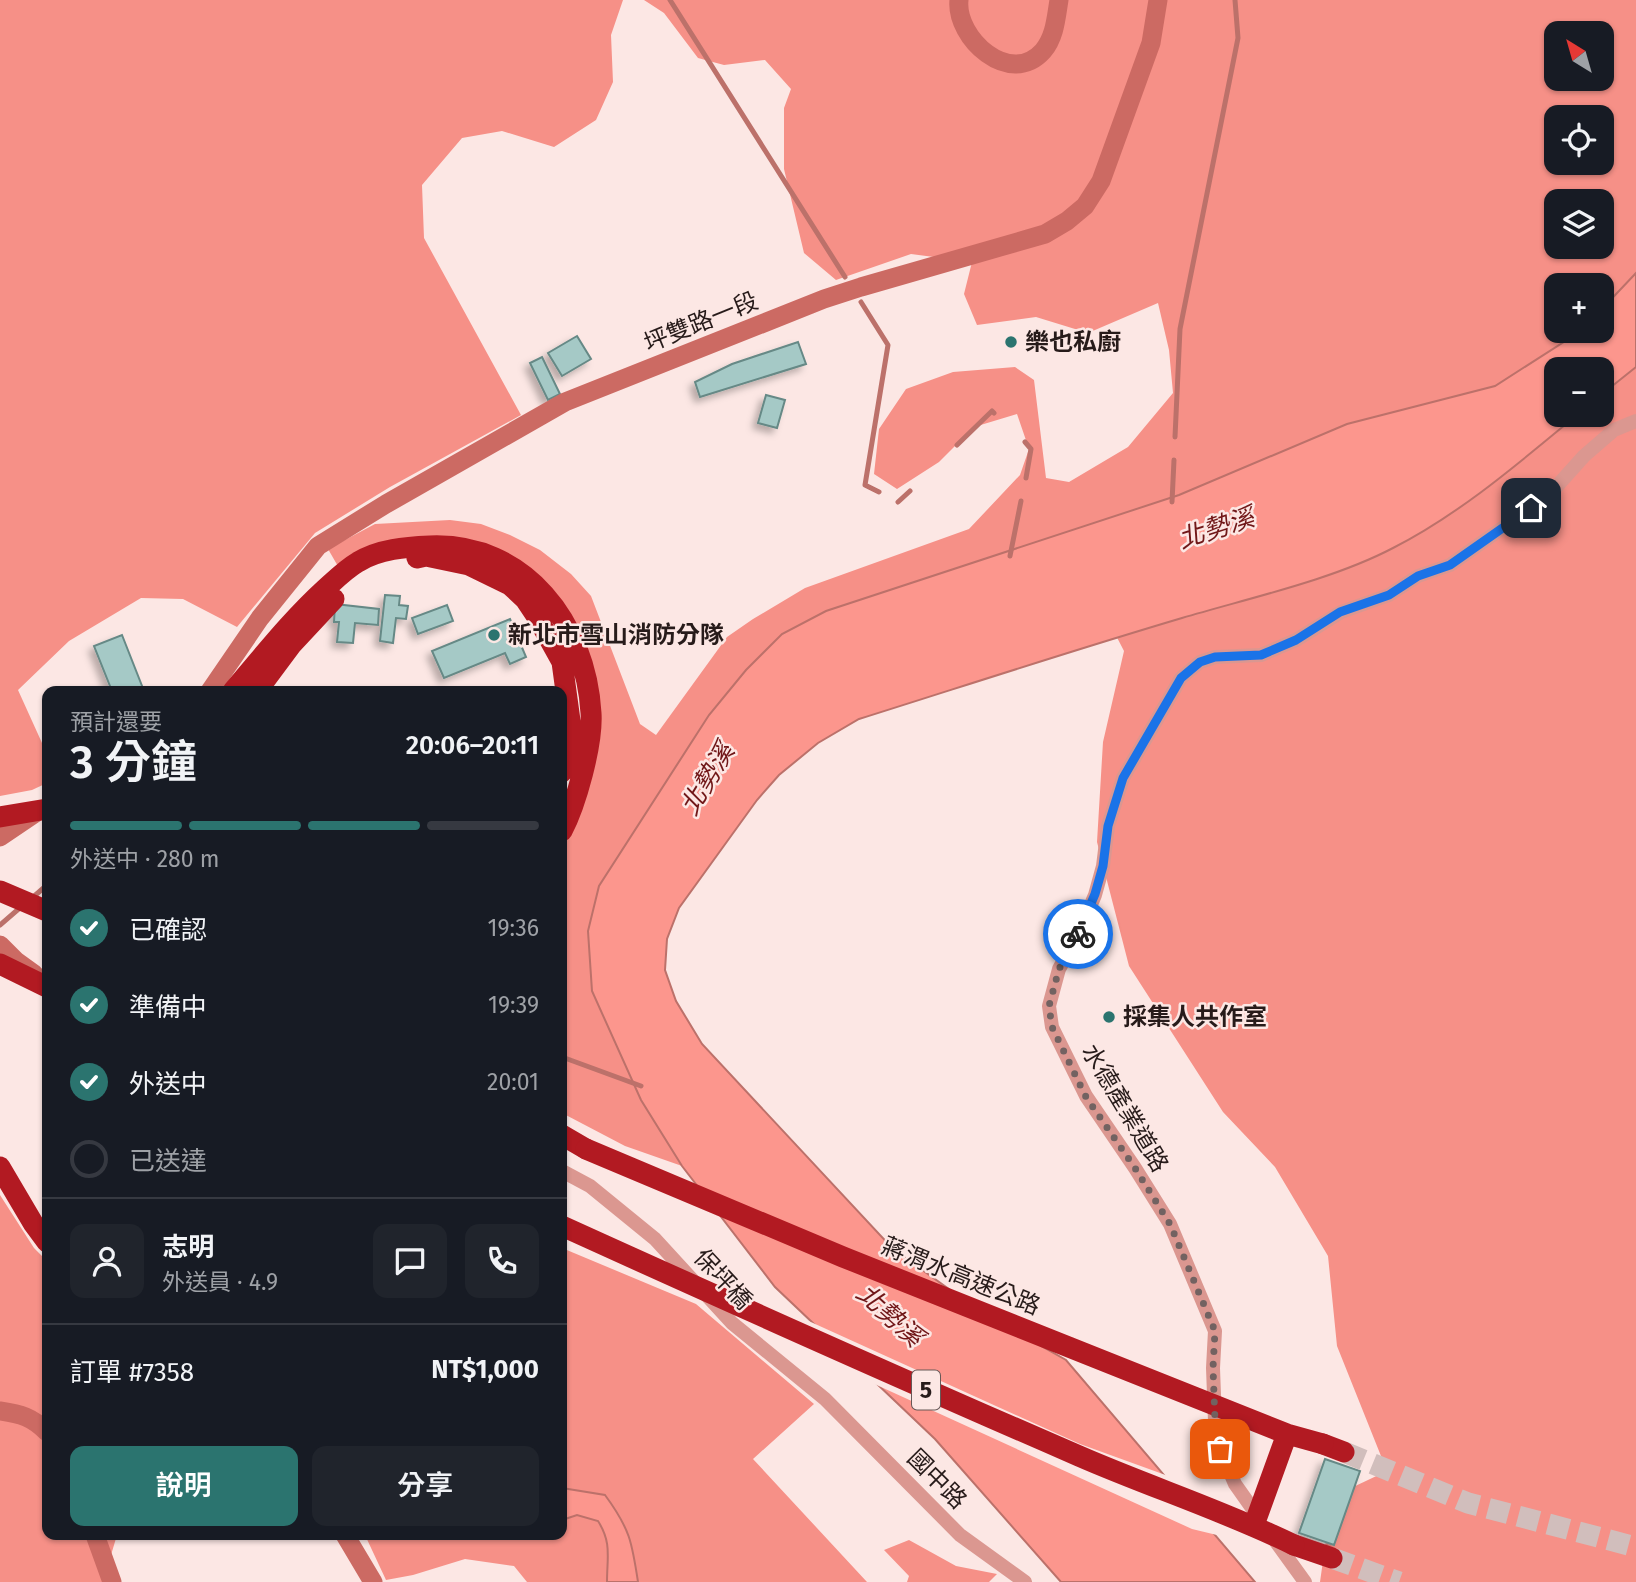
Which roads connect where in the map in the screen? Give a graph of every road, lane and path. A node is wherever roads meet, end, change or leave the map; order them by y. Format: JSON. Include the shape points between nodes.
{"nodes":[{"id":1,"x":959,"y":0,"type":"edge"},
{"id":2,"x":1059,"y":0,"type":"edge"},
{"id":3,"x":1158,"y":0,"type":"edge"},
{"id":4,"x":1636,"y":421,"type":"edge"},
{"id":5,"x":213,"y":686,"type":"edge"},
{"id":6,"x":237,"y":686,"type":"edge"},
{"id":7,"x":261,"y":686,"type":"edge"},
{"id":8,"x":565,"y":686,"type":"edge"},
{"id":9,"x":567,"y":699,"type":"edge"},
{"id":10,"x":567,"y":748,"type":"edge"},
{"id":11,"x":42,"y":808,"type":"edge"},
{"id":12,"x":42,"y":810,"type":"edge"},
{"id":13,"x":567,"y":816,"type":"edge"},
{"id":14,"x":0,"y":817,"type":"edge"},
{"id":15,"x":0,"y":837,"type":"edge"},
{"id":16,"x":0,"y":891,"type":"edge"},
{"id":17,"x":42,"y":909,"type":"edge"},
{"id":18,"x":0,"y":945,"type":"edge"},
{"id":19,"x":8,"y":962,"type":"edge"},
{"id":20,"x":42,"y":965,"type":"edge"},
{"id":21,"x":42,"y":982,"type":"edge"},
{"id":22,"x":567,"y":1140,"type":"edge"},
{"id":23,"x":0,"y":1167,"type":"edge"},
{"id":24,"x":567,"y":1174,"type":"edge"},
{"id":25,"x":567,"y":1228,"type":"edge"},
{"id":26,"x":42,"y":1235,"type":"edge"},
{"id":27,"x":825,"y":1399,"type":"joint"},
{"id":28,"x":0,"y":1411,"type":"edge"},
{"id":29,"x":42,"y":1427,"type":"edge"},
{"id":30,"x":1287,"y":1434,"type":"junction"},
{"id":31,"x":1344,"y":1452,"type":"tunnel mouth"},
{"id":32,"x":1254,"y":1525,"type":"junction"},
{"id":33,"x":97,"y":1540,"type":"edge"},
{"id":34,"x":348,"y":1540,"type":"edge"},
{"id":35,"x":1332,"y":1558,"type":"tunnel mouth"},
{"id":36,"x":112,"y":1582,"type":"edge"},
{"id":37,"x":373,"y":1582,"type":"edge"},
{"id":38,"x":1025,"y":1582,"type":"edge"},
{"id":39,"x":1305,"y":1582,"type":"edge"}],
"edges":[{"from":1,"to":2,"type":"street","via":[[962,25],[974,43],[1008,64],[1027,62],[1042,52],[1053,34]]},
{"from":3,"to":5,"type":"street","name":"坪雙路一段","via":[[1151,43],[1101,181],[1085,206],[1067,220],[1045,234],[824,299],[565,402],[318,546]]},
{"from":4,"to":39,"type":"street","name":"水德產業道路","via":[[1614,430],[1549,495],[1450,565],[1418,576],[1389,595],[1340,612],[1296,640],[1261,655],[1215,657],[1200,662],[1181,678],[1123,778],[1095,894],[1059,969],[1049,1006],[1052,1027],[1086,1097],[1170,1224],[1215,1331],[1215,1421],[1220,1449],[1235,1484]]},
{"from":6,"to":13,"type":"highway","via":[[301,611],[359,561],[400,547],[450,545],[495,556],[537,584],[579,649],[592,715],[586,760]]},
{"from":7,"to":8,"type":"highway","via":[[327,605],[360,577],[390,561],[426,556],[469,565],[510,585],[525,599],[562,662]]},
{"from":9,"to":10,"type":"highway","via":[[571,728]]},
{"from":11,"to":14,"type":"highway","bridge":true},
{"from":12,"to":15,"type":"street"},
{"from":16,"to":17,"type":"highway"},
{"from":18,"to":19,"type":"street"},
{"from":19,"to":20,"type":"street"},
{"from":19,"to":21,"type":"highway"},
{"from":22,"to":30,"type":"highway","name":"蔣渭水高速公路","bridge":true,"via":[[843,1257]]},
{"from":23,"to":26,"type":"highway"},
{"from":24,"to":27,"type":"street","name":"保坪橋","bridge":true,"via":[[590,1186],[655,1239],[732,1323]]},
{"from":25,"to":32,"type":"highway","number":"5","bridge":true,"via":[[1126,1476]]},
{"from":27,"to":38,"type":"street","name":"國中路","via":[[960,1535]]},
{"from":28,"to":29,"type":"street","via":[[22,1414]]},
{"from":30,"to":31,"type":"highway","name":"蔣渭水高速公路","bridge":true},
{"from":30,"to":32,"type":"highway","bridge":true},
{"from":32,"to":35,"type":"highway","number":"5","bridge":true},
{"from":33,"to":36,"type":"street"},
{"from":34,"to":37,"type":"street"}]}
